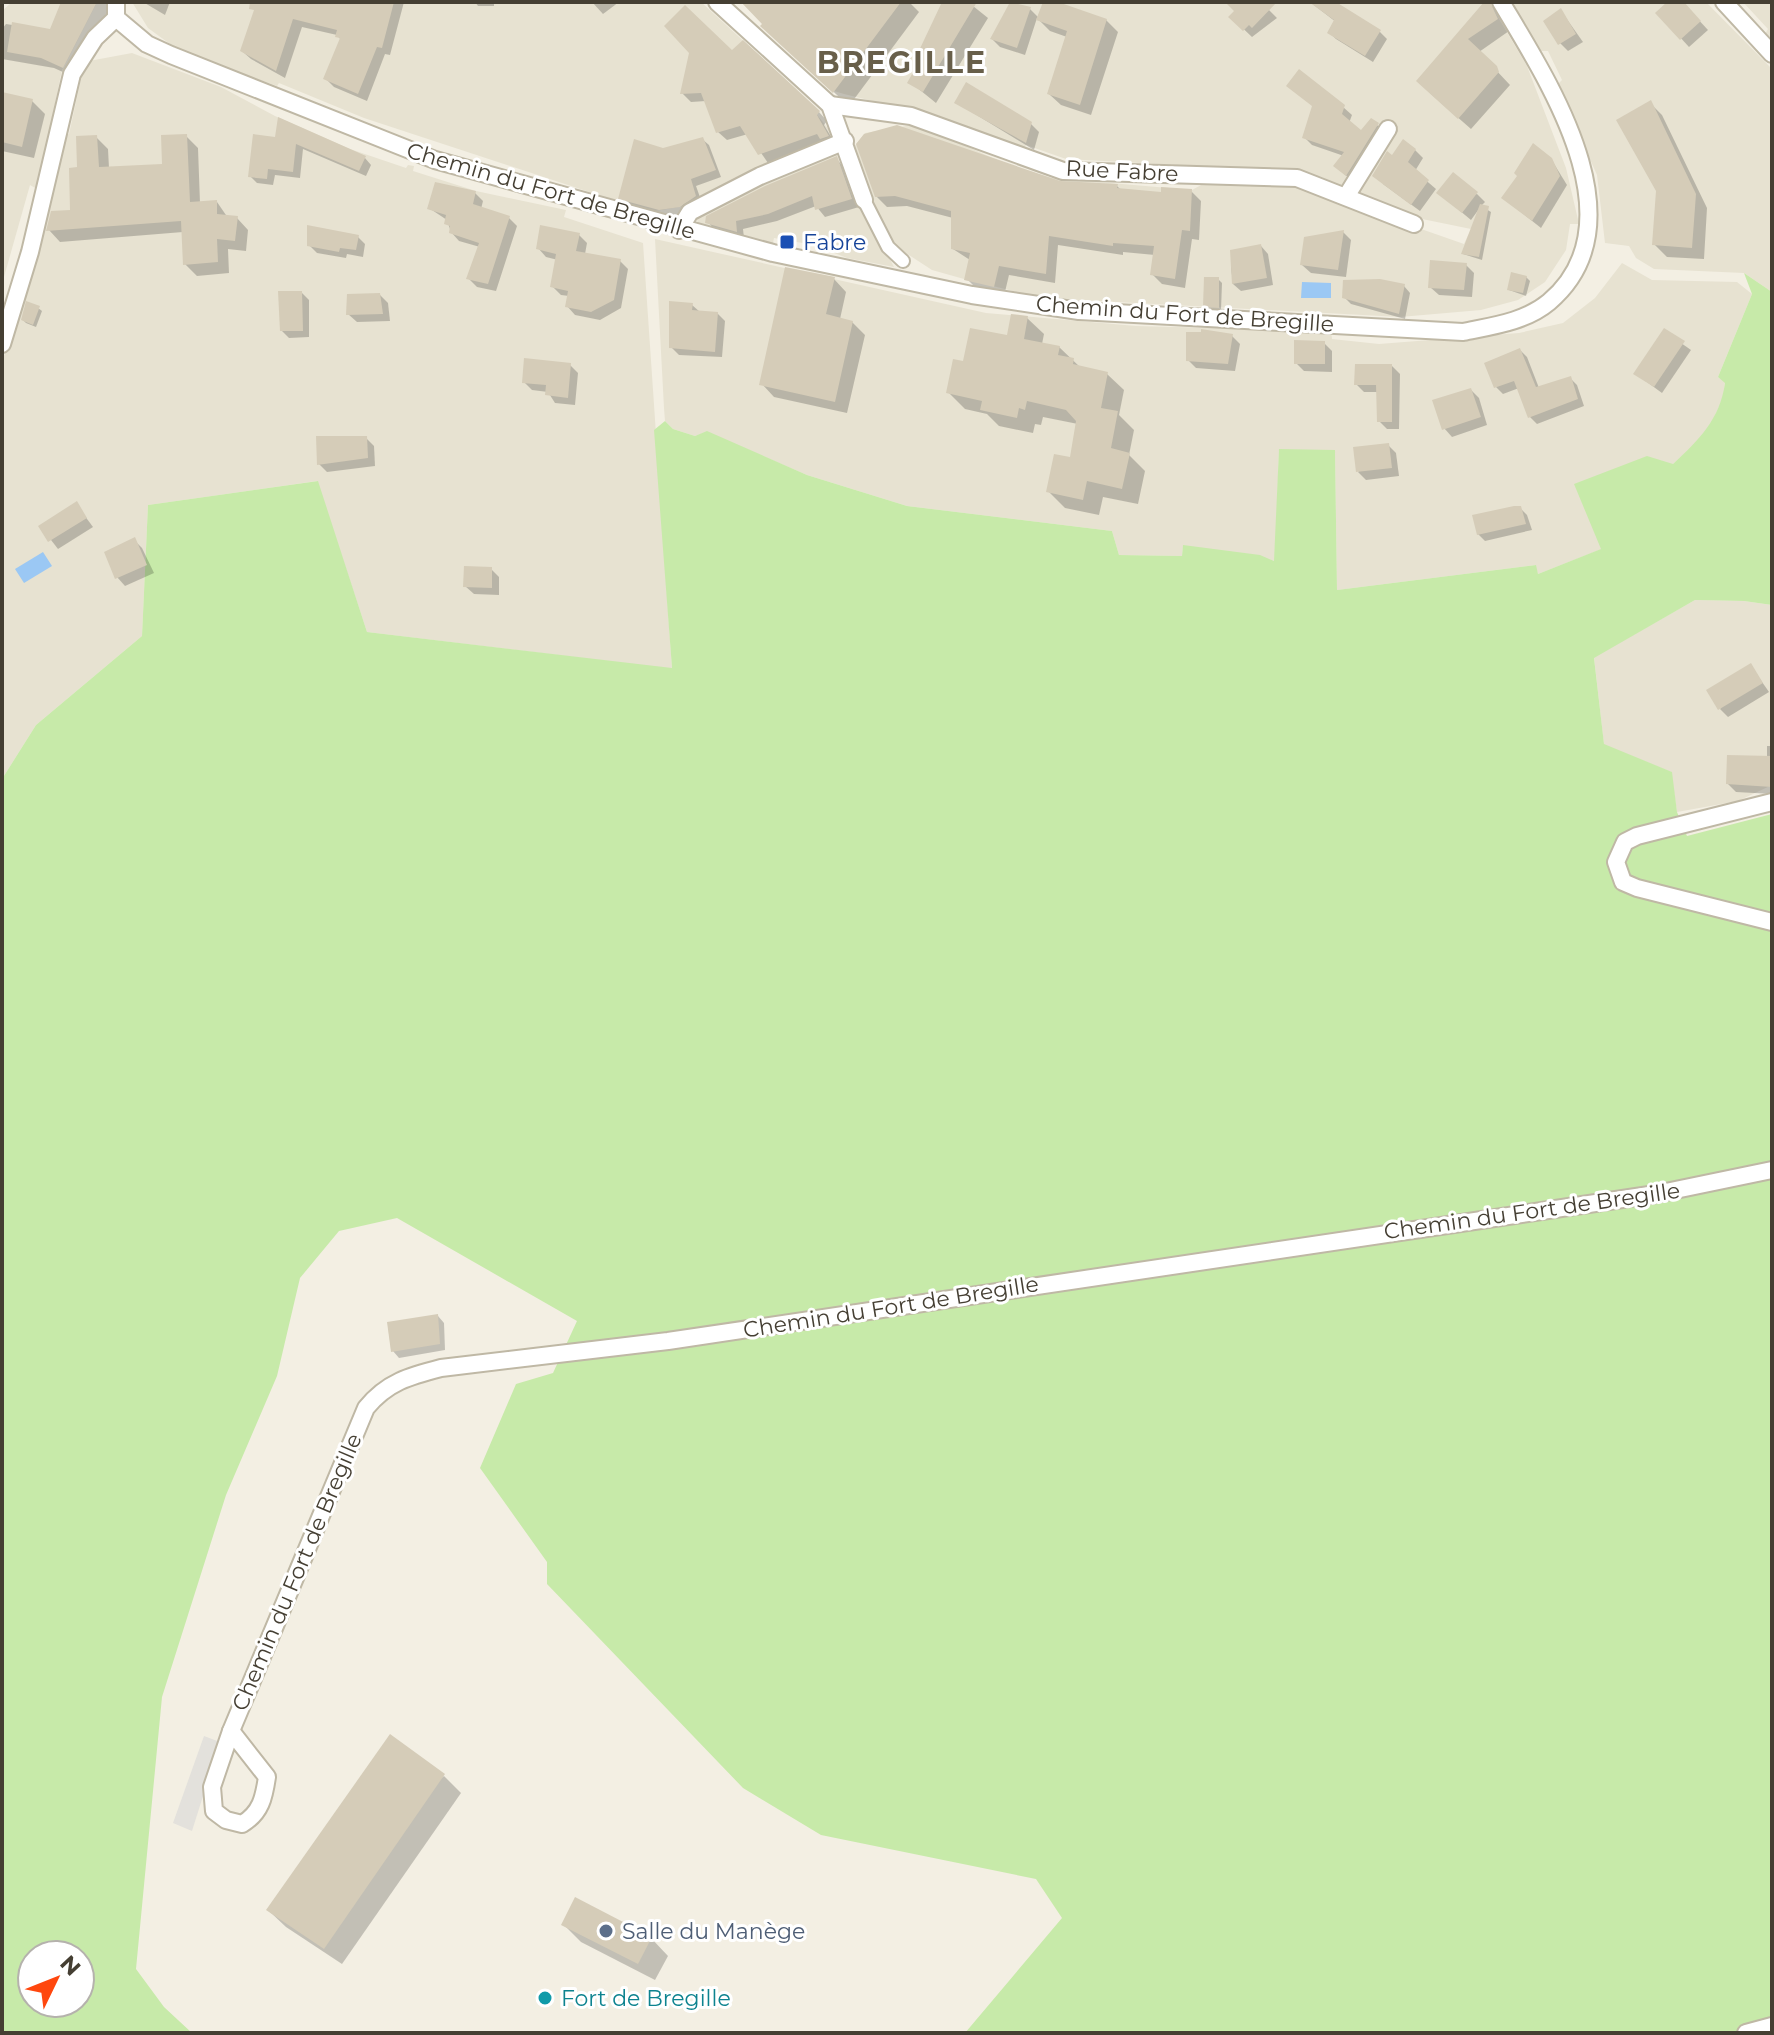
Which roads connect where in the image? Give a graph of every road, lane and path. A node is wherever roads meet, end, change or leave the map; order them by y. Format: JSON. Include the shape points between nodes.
{"nodes":[{"id":1,"x":717,"y":2,"type":"edge"},
{"id":2,"x":1501,"y":2,"type":"edge"},
{"id":3,"x":1724,"y":2,"type":"edge"},
{"id":4,"x":116,"y":10,"type":"edge"},
{"id":5,"x":1772,"y":54,"type":"edge"},
{"id":6,"x":830,"y":105,"type":"junction"},
{"id":7,"x":1388,"y":129,"type":"dead end"},
{"id":8,"x":845,"y":141,"type":"junction"},
{"id":9,"x":1347,"y":195,"type":"junction"},
{"id":10,"x":864,"y":200,"type":"joint"},
{"id":11,"x":1414,"y":224,"type":"dead end"},
{"id":12,"x":679,"y":230,"type":"junction"},
{"id":13,"x":903,"y":261,"type":"dead end"},
{"id":14,"x":2,"y":344,"type":"edge"},
{"id":15,"x":1772,"y":802,"type":"edge"},
{"id":16,"x":1772,"y":922,"type":"edge"},
{"id":17,"x":1772,"y":1170,"type":"edge"},
{"id":18,"x":231,"y":1731,"type":"junction"},
{"id":19,"x":1772,"y":2026,"type":"edge"},
{"id":20,"x":1746,"y":2033,"type":"edge"}],
"edges":[{"from":1,"to":6,"type":"street"},
{"from":2,"to":12,"type":"street","name":"Chemin du Fort de Bregille","via":[[1563,118],[1587,180],[1591,225],[1576,270],[1564,286],[1547,303],[1514,321],[1463,332],[1079,311],[972,295]]},
{"from":3,"to":5,"type":"street"},
{"from":4,"to":12,"type":"street","name":"Chemin du Fort de Bregille","via":[[147,44],[435,160]]},
{"from":4,"to":14,"type":"street","via":[[72,74],[30,252]]},
{"from":6,"to":8,"type":"street"},
{"from":6,"to":9,"type":"street","name":"Rue Fabre","via":[[911,116],[1063,171],[1297,178]]},
{"from":7,"to":9,"type":"street"},
{"from":8,"to":10,"type":"street"},
{"from":8,"to":12,"type":"street","via":[[690,212]]},
{"from":9,"to":11,"type":"street","name":"Rue Fabre"},
{"from":10,"to":13,"type":"street","via":[[888,247]]},
{"from":15,"to":16,"type":"street","via":[[1637,836],[1625,842],[1616,862],[1623,882],[1637,888]]},
{"from":17,"to":18,"type":"street","name":"Chemin du Fort de Bregille","via":[[1656,1194],[405,1377],[381,1390],[366,1408]]},
{"from":18,"to":18,"type":"street","name":"Chemin du Fort de Bregille","via":[[212,1787],[214,1811],[242,1824],[254,1817],[267,1777]]},
{"from":19,"to":20,"type":"street"}]}
